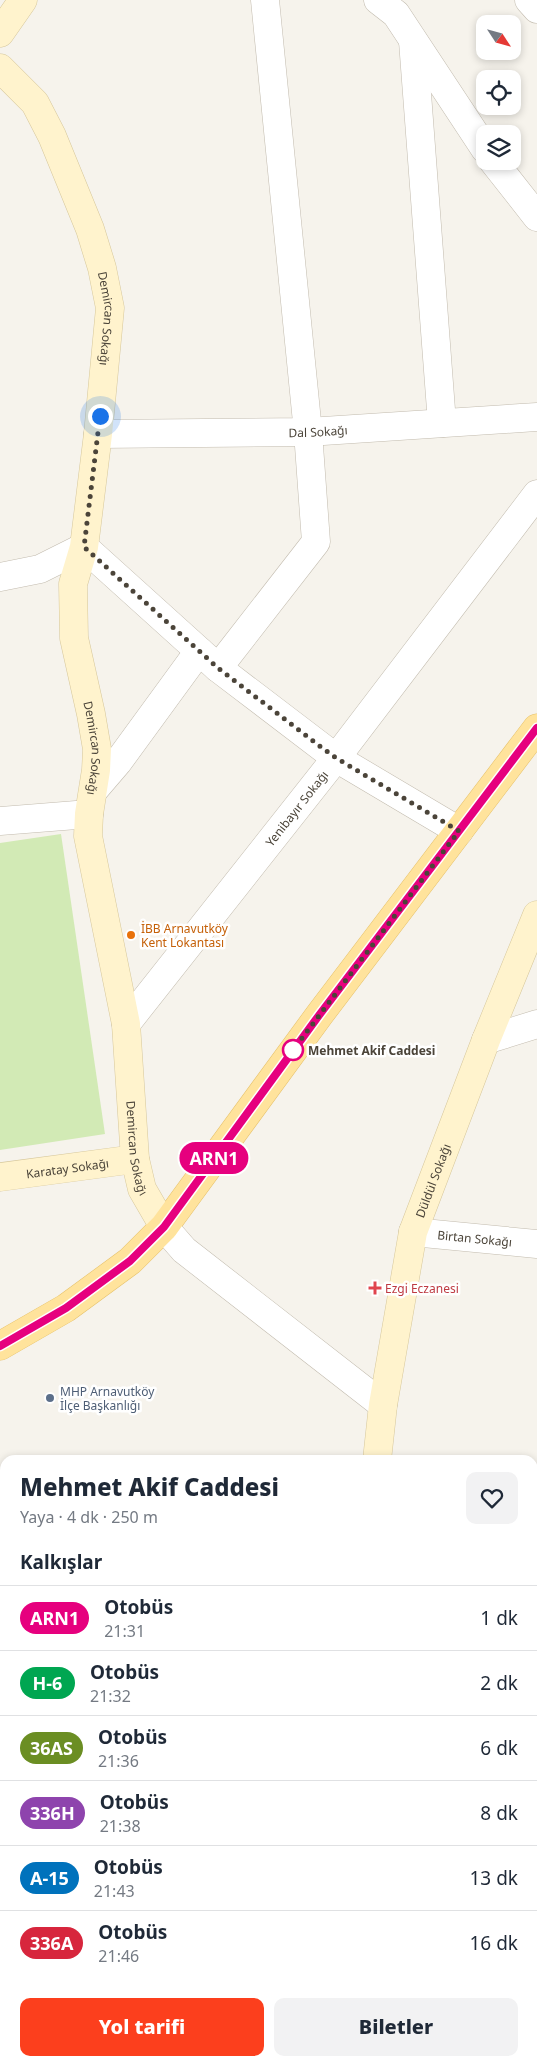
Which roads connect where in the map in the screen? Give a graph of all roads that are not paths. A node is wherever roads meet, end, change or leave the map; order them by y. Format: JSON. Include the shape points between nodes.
{"nodes":[{"id":1,"x":23,"y":0,"type":"edge"},
{"id":2,"x":265,"y":0,"type":"edge"},
{"id":3,"x":378,"y":0,"type":"edge"},
{"id":4,"x":529,"y":0,"type":"edge"},
{"id":5,"x":537,"y":9,"type":"edge"},
{"id":6,"x":0,"y":32,"type":"edge"},
{"id":7,"x":413,"y":41,"type":"junction"},
{"id":8,"x":0,"y":68,"type":"edge"},
{"id":9,"x":476,"y":136,"type":"edge"},
{"id":10,"x":500,"y":170,"type":"edge"},
{"id":11,"x":537,"y":217,"type":"edge"},
{"id":12,"x":537,"y":417,"type":"edge"},
{"id":13,"x":442,"y":423,"type":"junction"},
{"id":14,"x":308,"y":432,"type":"junction"},
{"id":15,"x":98,"y":434,"type":"junction"},
{"id":16,"x":537,"y":494,"type":"edge"},
{"id":17,"x":84,"y":547,"type":"junction"},
{"id":18,"x":0,"y":577,"type":"edge"},
{"id":19,"x":208,"y":660,"type":"junction"},
{"id":20,"x":537,"y":728,"type":"edge"},
{"id":21,"x":336,"y":758,"type":"junction"},
{"id":22,"x":91,"y":802,"type":"junction"},
{"id":23,"x":0,"y":821,"type":"edge"},
{"id":24,"x":459,"y":831,"type":"junction"},
{"id":25,"x":537,"y":915,"type":"edge"},
{"id":26,"x":126,"y":1024,"type":"junction"},
{"id":27,"x":537,"y":1024,"type":"edge"},
{"id":28,"x":486,"y":1040,"type":"junction"},
{"id":29,"x":135,"y":1159,"type":"junction"},
{"id":30,"x":0,"y":1177,"type":"edge"},
{"id":31,"x":164,"y":1227,"type":"junction"},
{"id":32,"x":413,"y":1232,"type":"junction"},
{"id":33,"x":537,"y":1244,"type":"edge"},
{"id":34,"x":0,"y":1346,"type":"edge"},
{"id":35,"x":383,"y":1405,"type":"junction"},
{"id":36,"x":378,"y":1455,"type":"edge"}],
"edges":[{"from":1,"to":6,"type":"main road"},
{"from":2,"to":14,"type":"street"},
{"from":3,"to":7,"type":"street","via":[[396,14]]},
{"from":4,"to":5,"type":"street"},
{"from":7,"to":9,"type":"street"},
{"from":7,"to":13,"type":"street"},
{"from":8,"to":15,"type":"main road","name":"Demircan Sokağı","via":[[34,103],[52,136],[102,268],[110,308]]},
{"from":10,"to":11,"type":"street"},
{"from":12,"to":13,"type":"street","name":"Dal Sokağı"},
{"from":13,"to":14,"type":"street","name":"Dal Sokağı"},
{"from":14,"to":15,"type":"street","name":"Dal Sokağı"},
{"from":14,"to":19,"type":"street","via":[[316,542]]},
{"from":15,"to":17,"type":"main road","name":"Demircan Sokağı"},
{"from":16,"to":21,"type":"street","name":"Yenibayır Sokağı"},
{"from":17,"to":18,"type":"street","via":[[40,569]]},
{"from":17,"to":19,"type":"street"},
{"from":17,"to":22,"type":"main road","name":"Demircan Sokağı","via":[[73,584],[72,609],[74,638],[97,749]]},
{"from":19,"to":21,"type":"street"},
{"from":19,"to":22,"type":"street","via":[[118,762]]},
{"from":20,"to":24,"type":"main road"},
{"from":21,"to":24,"type":"street"},
{"from":21,"to":26,"type":"street","name":"Yenibayır Sokağı"},
{"from":22,"to":23,"type":"street"},
{"from":22,"to":26,"type":"main road","name":"Demircan Sokağı","via":[[88,836]]},
{"from":24,"to":31,"type":"main road"},
{"from":25,"to":28,"type":"main road","name":"Düldül Sokağı"},
{"from":26,"to":29,"type":"main road","name":"Demircan Sokağı"},
{"from":27,"to":28,"type":"street"},
{"from":28,"to":32,"type":"main road","name":"Düldül Sokağı"},
{"from":29,"to":30,"type":"main road","name":"Karatay Sokağı"},
{"from":29,"to":31,"type":"main road","name":"Demircan Sokağı","via":[[142,1189]]},
{"from":31,"to":34,"type":"main road","via":[[130,1261],[66,1308]]},
{"from":31,"to":35,"type":"street","name":"Demircan Sokağı","via":[[184,1250]]},
{"from":32,"to":33,"type":"street","name":"Birtan Sokağı"},
{"from":32,"to":35,"type":"main road","name":"Düldül Sokağı"},
{"from":35,"to":36,"type":"main road","name":"Düldül Sokağı"}]}
